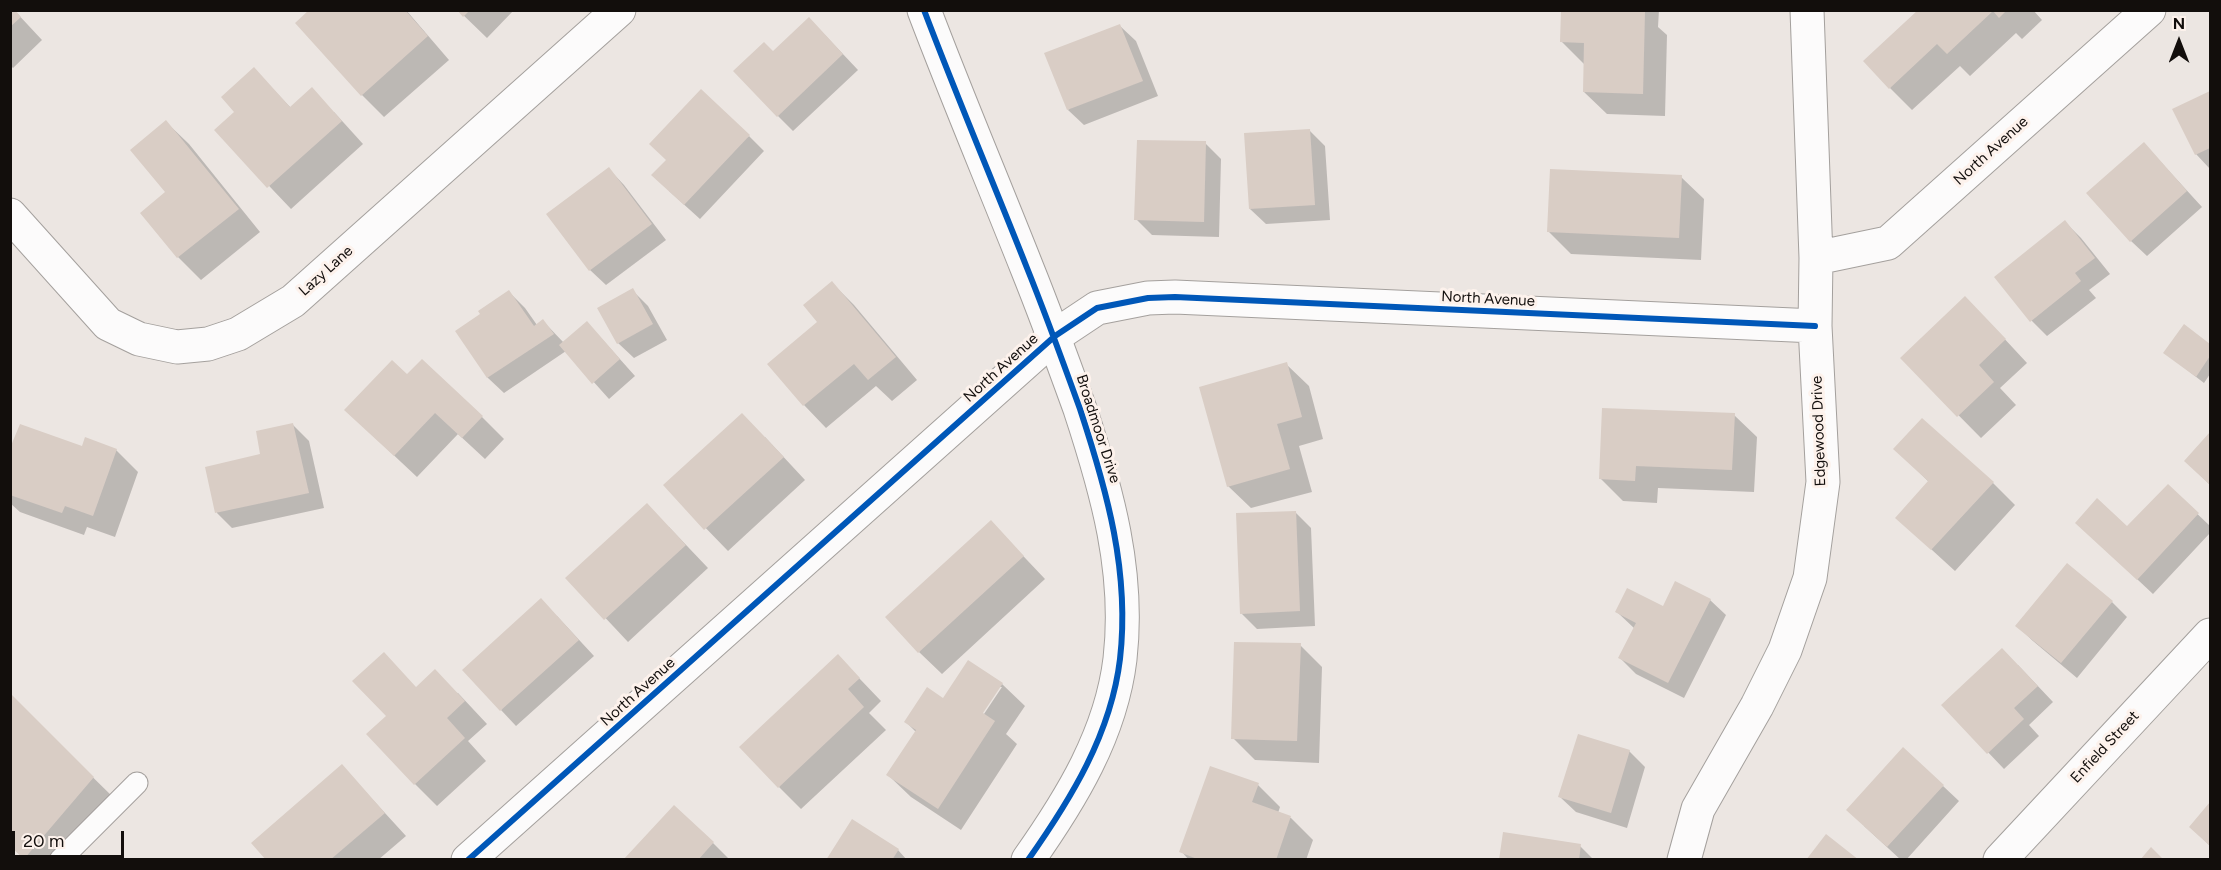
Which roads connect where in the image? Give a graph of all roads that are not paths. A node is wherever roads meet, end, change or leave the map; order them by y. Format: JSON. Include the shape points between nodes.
{"nodes":[{"id":1,"x":619,"y":10,"type":"edge"},
{"id":2,"x":924,"y":10,"type":"edge"},
{"id":3,"x":1808,"y":10,"type":"edge"},
{"id":4,"x":2149,"y":10,"type":"edge"},
{"id":5,"x":10,"y":214,"type":"edge"},
{"id":6,"x":1816,"y":258,"type":"junction"},
{"id":7,"x":1815,"y":326,"type":"junction"},
{"id":8,"x":1055,"y":336,"type":"junction"},
{"id":9,"x":2211,"y":635,"type":"edge"},
{"id":10,"x":137,"y":783,"type":"dead end"},
{"id":11,"x":60,"y":860,"type":"edge"},
{"id":12,"x":468,"y":860,"type":"edge"},
{"id":13,"x":1028,"y":860,"type":"edge"},
{"id":14,"x":1684,"y":860,"type":"edge"},
{"id":15,"x":2000,"y":860,"type":"edge"}],
"edges":[{"from":1,"to":5,"type":"street","name":"Lazy Lane","via":[[293,301],[238,334],[208,344],[177,347],[139,339],[108,324]]},
{"from":2,"to":8,"type":"street","name":"Broadmoor Drive"},
{"from":3,"to":6,"type":"street","name":"Edgewood Drive"},
{"from":4,"to":6,"type":"street","name":"North Avenue","via":[[1888,243]]},
{"from":6,"to":7,"type":"street","name":"Edgewood Drive"},
{"from":7,"to":8,"type":"street","name":"North Avenue","via":[[1175,297],[1097,308]]},
{"from":7,"to":14,"type":"street","name":"Edgewood Drive","via":[[1823,482],[1810,578],[1785,650],[1698,809]]},
{"from":8,"to":12,"type":"street","name":"North Avenue"},
{"from":8,"to":13,"type":"street","name":"Broadmoor Drive","via":[[1111,510],[1119,553],[1123,623],[1118,670],[1100,736],[1062,811]]},
{"from":9,"to":15,"type":"street","name":"Enfield Street"},
{"from":10,"to":11,"type":"lane"}]}
